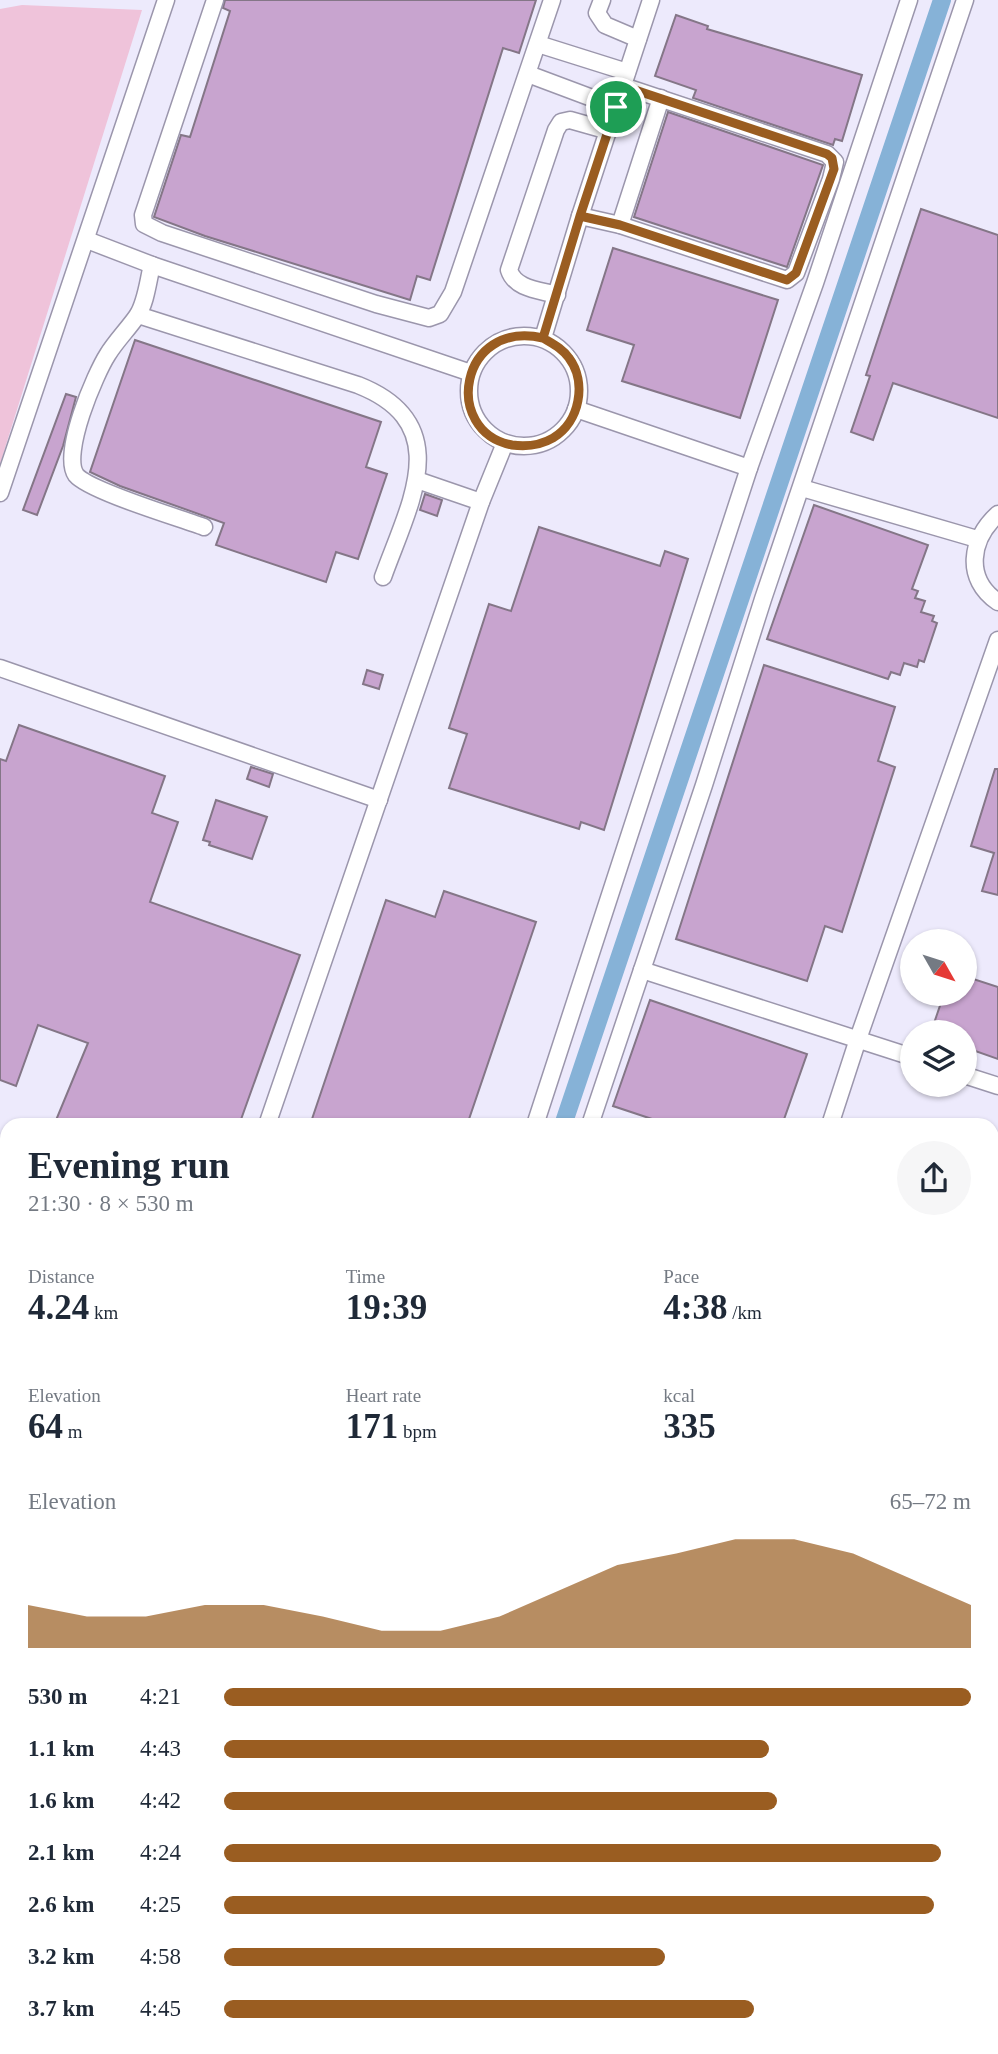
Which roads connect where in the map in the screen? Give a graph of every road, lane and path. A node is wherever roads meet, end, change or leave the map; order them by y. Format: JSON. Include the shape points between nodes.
{"nodes":[{"id":1,"x":166,"y":0,"type":"edge"},
{"id":2,"x":215,"y":0,"type":"edge"},
{"id":3,"x":552,"y":0,"type":"edge"},
{"id":4,"x":602,"y":0,"type":"edge"},
{"id":5,"x":651,"y":0,"type":"edge"},
{"id":6,"x":909,"y":0,"type":"edge"},
{"id":7,"x":965,"y":0,"type":"edge"},
{"id":8,"x":638,"y":39,"type":"junction"},
{"id":9,"x":538,"y":44,"type":"junction"},
{"id":10,"x":528,"y":74,"type":"junction"},
{"id":11,"x":625,"y":79,"type":"junction"},
{"id":12,"x":661,"y":97,"type":"junction"},
{"id":13,"x":616,"y":107,"type":"junction"},
{"id":14,"x":609,"y":131,"type":"junction"},
{"id":15,"x":580,"y":216,"type":"junction"},
{"id":16,"x":620,"y":225,"type":"junction"},
{"id":17,"x":87,"y":240,"type":"junction"},
{"id":18,"x":152,"y":265,"type":"junction"},
{"id":19,"x":557,"y":295,"type":"junction"},
{"id":20,"x":138,"y":315,"type":"junction"},
{"id":21,"x":543,"y":338,"type":"junction"},
{"id":22,"x":471,"y":373,"type":"junction"},
{"id":23,"x":576,"y":409,"type":"junction"},
{"id":24,"x":505,"y":443,"type":"junction"},
{"id":25,"x":749,"y":468,"type":"junction"},
{"id":26,"x":417,"y":480,"type":"junction"},
{"id":27,"x":802,"y":488,"type":"junction"},
{"id":28,"x":0,"y":494,"type":"edge"},
{"id":29,"x":481,"y":502,"type":"junction"},
{"id":30,"x":998,"y":514,"type":"edge"},
{"id":31,"x":204,"y":527,"type":"dead end"},
{"id":32,"x":977,"y":539,"type":"junction"},
{"id":33,"x":383,"y":577,"type":"dead end"},
{"id":34,"x":998,"y":602,"type":"edge"},
{"id":35,"x":998,"y":640,"type":"edge"},
{"id":36,"x":0,"y":668,"type":"edge"},
{"id":37,"x":380,"y":800,"type":"junction"},
{"id":38,"x":642,"y":971,"type":"junction"},
{"id":39,"x":858,"y":1039,"type":"junction"},
{"id":40,"x":900,"y":1053,"type":"edge"},
{"id":41,"x":977,"y":1079,"type":"edge"},
{"id":42,"x":998,"y":1086,"type":"edge"},
{"id":43,"x":269,"y":1118,"type":"edge"},
{"id":44,"x":537,"y":1118,"type":"edge"},
{"id":45,"x":592,"y":1118,"type":"edge"},
{"id":46,"x":832,"y":1118,"type":"edge"}],
"edges":[{"from":1,"to":17,"type":"street"},
{"from":2,"to":10,"type":"street","via":[[144,224],[429,318],[440,314],[453,292]]},
{"from":3,"to":9,"type":"street"},
{"from":4,"to":8,"type":"street","via":[[597,13],[605,25]]},
{"from":5,"to":8,"type":"street"},
{"from":6,"to":25,"type":"street"},
{"from":7,"to":27,"type":"street"},
{"from":8,"to":11,"type":"street"},
{"from":9,"to":10,"type":"street"},
{"from":9,"to":11,"type":"street"},
{"from":10,"to":13,"type":"street"},
{"from":11,"to":12,"type":"street"},
{"from":11,"to":13,"type":"street"},
{"from":12,"to":16,"type":"street"},
{"from":12,"to":16,"type":"street","via":[[827,154],[834,169],[796,273],[787,280]]},
{"from":13,"to":14,"type":"street"},
{"from":14,"to":15,"type":"street"},
{"from":14,"to":19,"type":"street","via":[[570,120],[561,122],[509,270],[519,284]]},
{"from":15,"to":16,"type":"street"},
{"from":15,"to":19,"type":"street"},
{"from":17,"to":18,"type":"street"},
{"from":17,"to":28,"type":"street"},
{"from":18,"to":20,"type":"street"},
{"from":18,"to":22,"type":"street"},
{"from":19,"to":21,"type":"street"},
{"from":20,"to":26,"type":"street","via":[[379,393],[410,427],[419,454]]},
{"from":20,"to":31,"type":"street","via":[[99,370],[75,438],[72,463],[76,474],[100,489]]},
{"from":21,"to":22,"type":"street","via":[[506,338],[484,352]]},
{"from":21,"to":23,"type":"street","via":[[558,346],[578,375]]},
{"from":22,"to":24,"type":"street","via":[[469,395],[474,415],[492,437]]},
{"from":23,"to":24,"type":"street","via":[[555,437],[531,446]]},
{"from":23,"to":25,"type":"street"},
{"from":24,"to":29,"type":"street"},
{"from":25,"to":44,"type":"street"},
{"from":26,"to":29,"type":"street"},
{"from":26,"to":33,"type":"street"},
{"from":27,"to":32,"type":"street"},
{"from":27,"to":38,"type":"street"},
{"from":29,"to":37,"type":"street"},
{"from":30,"to":32,"type":"street"},
{"from":32,"to":34,"type":"street","via":[[976,573]]},
{"from":35,"to":39,"type":"street"},
{"from":36,"to":37,"type":"street"},
{"from":37,"to":43,"type":"street"},
{"from":38,"to":39,"type":"street"},
{"from":38,"to":45,"type":"street"},
{"from":39,"to":40,"type":"street"},
{"from":39,"to":46,"type":"street"},
{"from":41,"to":42,"type":"street"}]}
